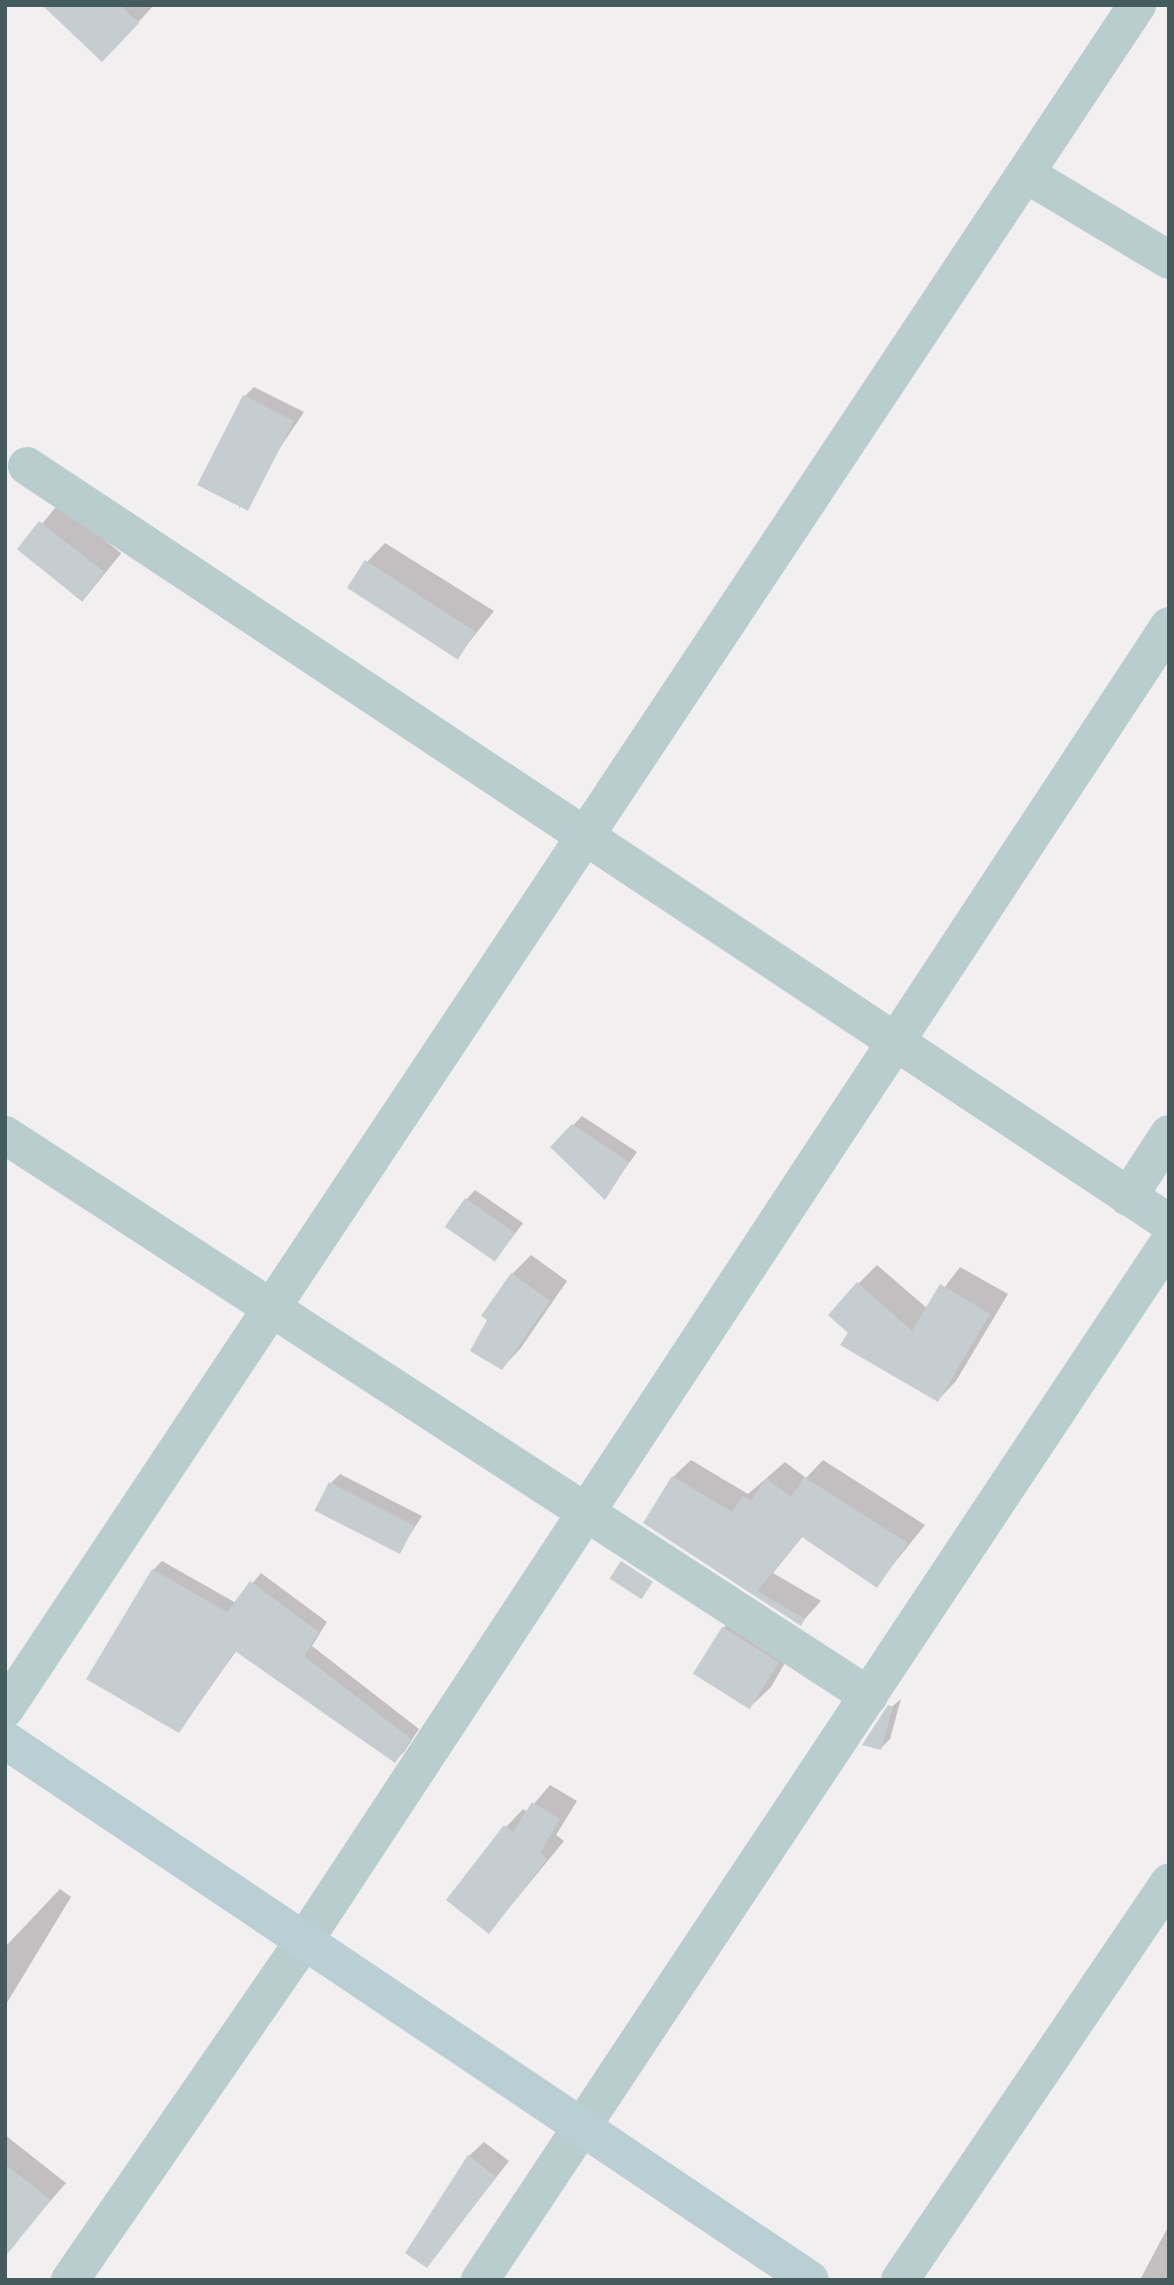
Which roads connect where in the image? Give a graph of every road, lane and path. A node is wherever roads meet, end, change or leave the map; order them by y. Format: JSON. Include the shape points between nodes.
{"nodes":[{"id":1,"x":1137,"y":5,"type":"edge"},
{"id":2,"x":1026,"y":174,"type":"junction"},
{"id":3,"x":1169,"y":260,"type":"edge"},
{"id":4,"x":27,"y":466,"type":"dead end"},
{"id":5,"x":1169,"y":626,"type":"edge"},
{"id":6,"x":587,"y":838,"type":"junction"},
{"id":7,"x":895,"y":1042,"type":"junction"},
{"id":8,"x":1169,"y":1134,"type":"edge"},
{"id":9,"x":5,"y":1135,"type":"edge"},
{"id":10,"x":1128,"y":1197,"type":"junction"},
{"id":11,"x":1169,"y":1223,"type":"edge"},
{"id":12,"x":1169,"y":1242,"type":"edge"},
{"id":13,"x":273,"y":1309,"type":"junction"},
{"id":14,"x":586,"y":1512,"type":"junction"},
{"id":15,"x":869,"y":1696,"type":"junction"},
{"id":16,"x":5,"y":1709,"type":"edge"},
{"id":17,"x":5,"y":1741,"type":"edge"},
{"id":18,"x":1169,"y":1882,"type":"edge"},
{"id":19,"x":304,"y":1941,"type":"junction"},
{"id":20,"x":583,"y":2128,"type":"junction"},
{"id":21,"x":70,"y":2280,"type":"edge"},
{"id":22,"x":480,"y":2280,"type":"edge"},
{"id":23,"x":810,"y":2280,"type":"edge"},
{"id":24,"x":900,"y":2280,"type":"edge"}],
"edges":[{"from":1,"to":2,"type":"street"},
{"from":2,"to":3,"type":"street"},
{"from":2,"to":6,"type":"street"},
{"from":4,"to":6,"type":"street"},
{"from":5,"to":7,"type":"street"},
{"from":6,"to":7,"type":"street"},
{"from":6,"to":13,"type":"street"},
{"from":7,"to":10,"type":"street"},
{"from":7,"to":14,"type":"street"},
{"from":8,"to":10,"type":"street"},
{"from":9,"to":13,"type":"street"},
{"from":10,"to":11,"type":"street"},
{"from":12,"to":15,"type":"street"},
{"from":13,"to":14,"type":"street"},
{"from":13,"to":16,"type":"street"},
{"from":14,"to":15,"type":"street"},
{"from":14,"to":19,"type":"street"},
{"from":15,"to":20,"type":"street"},
{"from":17,"to":19,"type":"street"},
{"from":18,"to":24,"type":"street"},
{"from":19,"to":20,"type":"street"},
{"from":19,"to":21,"type":"street"},
{"from":20,"to":22,"type":"street"},
{"from":20,"to":23,"type":"street"}]}
